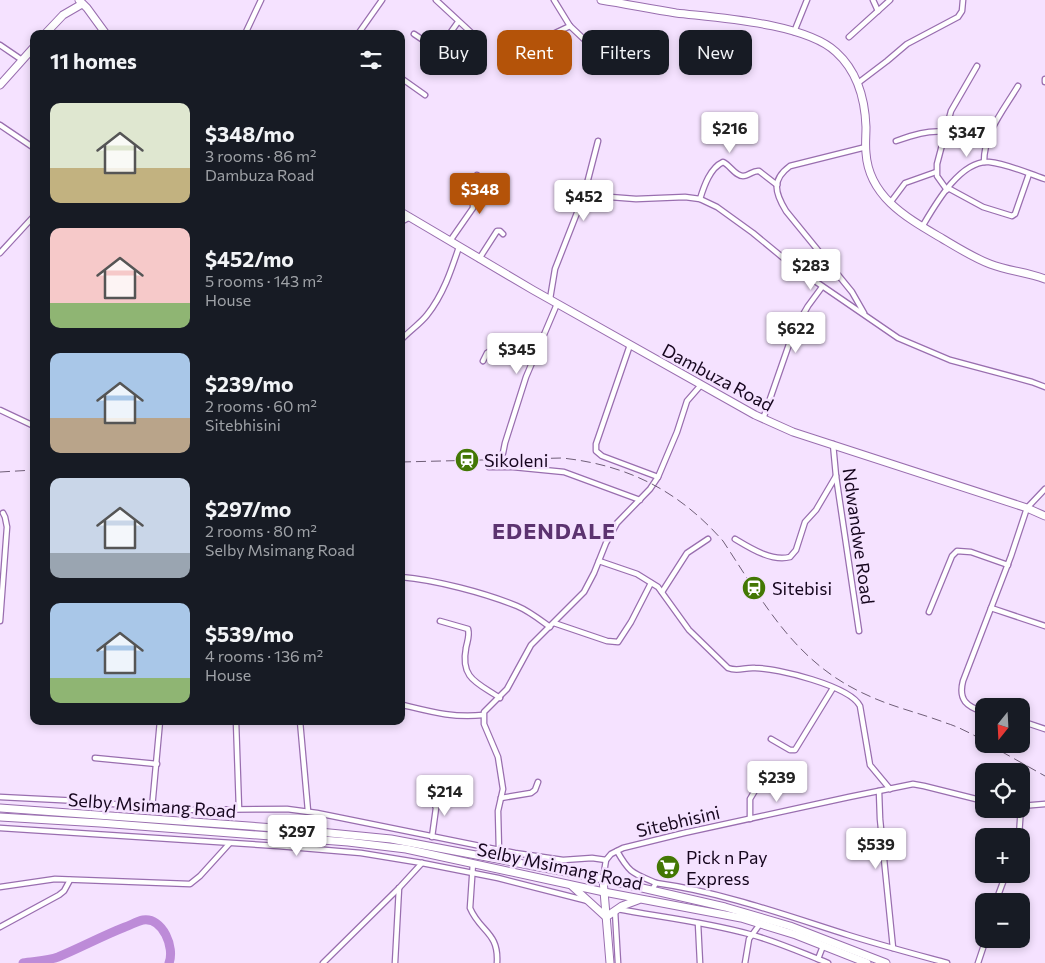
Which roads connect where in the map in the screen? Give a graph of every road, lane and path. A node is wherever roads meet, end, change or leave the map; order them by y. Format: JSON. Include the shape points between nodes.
{"nodes":[{"id":1,"x":261,"y":0,"type":"edge"},
{"id":2,"x":382,"y":0,"type":"edge"},
{"id":3,"x":436,"y":0,"type":"edge"},
{"id":4,"x":554,"y":0,"type":"edge"},
{"id":5,"x":601,"y":0,"type":"edge"},
{"id":6,"x":807,"y":0,"type":"edge"},
{"id":7,"x":873,"y":0,"type":"edge"},
{"id":8,"x":890,"y":0,"type":"edge"},
{"id":9,"x":963,"y":0,"type":"edge"},
{"id":10,"x":83,"y":1,"type":"edge"},
{"id":11,"x":634,"y":2,"type":"edge"},
{"id":12,"x":878,"y":11,"type":"junction"},
{"id":13,"x":458,"y":22,"type":"junction"},
{"id":14,"x":570,"y":26,"type":"junction"},
{"id":15,"x":49,"y":30,"type":"edge"},
{"id":16,"x":103,"y":30,"type":"edge"},
{"id":17,"x":247,"y":30,"type":"edge"},
{"id":18,"x":361,"y":30,"type":"edge"},
{"id":19,"x":468,"y":30,"type":"edge"},
{"id":20,"x":562,"y":30,"type":"edge"},
{"id":21,"x":794,"y":32,"type":"junction"},
{"id":22,"x":414,"y":34,"type":"dead end"},
{"id":23,"x":582,"y":37,"type":"edge"},
{"id":24,"x":849,"y":37,"type":"dead end"},
{"id":25,"x":0,"y":45,"type":"edge"},
{"id":26,"x":30,"y":51,"type":"edge"},
{"id":27,"x":22,"y":60,"type":"junction"},
{"id":28,"x":977,"y":66,"type":"dead end"},
{"id":29,"x":405,"y":81,"type":"edge"},
{"id":30,"x":858,"y":83,"type":"junction"},
{"id":31,"x":0,"y":85,"type":"edge"},
{"id":32,"x":1018,"y":86,"type":"dead end"},
{"id":33,"x":425,"y":95,"type":"dead end"},
{"id":34,"x":0,"y":125,"type":"edge"},
{"id":35,"x":945,"y":132,"type":"junction"},
{"id":36,"x":598,"y":141,"type":"dead end"},
{"id":37,"x":896,"y":141,"type":"dead end"},
{"id":38,"x":30,"y":145,"type":"edge"},
{"id":39,"x":866,"y":147,"type":"junction"},
{"id":40,"x":984,"y":162,"type":"junction"},
{"id":41,"x":936,"y":172,"type":"junction"},
{"id":42,"x":1029,"y":174,"type":"junction"},
{"id":43,"x":477,"y":175,"type":"dead end"},
{"id":44,"x":1045,"y":179,"type":"edge"},
{"id":45,"x":777,"y":185,"type":"junction"},
{"id":46,"x":947,"y":189,"type":"junction"},
{"id":47,"x":584,"y":195,"type":"junction"},
{"id":48,"x":700,"y":199,"type":"junction"},
{"id":49,"x":890,"y":204,"type":"junction"},
{"id":50,"x":405,"y":214,"type":"edge"},
{"id":51,"x":410,"y":217,"type":"junction"},
{"id":52,"x":30,"y":220,"type":"edge"},
{"id":53,"x":405,"y":220,"type":"edge"},
{"id":54,"x":922,"y":227,"type":"junction"},
{"id":55,"x":503,"y":234,"type":"dead end"},
{"id":56,"x":450,"y":241,"type":"junction"},
{"id":57,"x":460,"y":247,"type":"junction"},
{"id":58,"x":0,"y":254,"type":"edge"},
{"id":59,"x":479,"y":259,"type":"junction"},
{"id":60,"x":1045,"y":279,"type":"edge"},
{"id":61,"x":822,"y":286,"type":"junction"},
{"id":62,"x":550,"y":299,"type":"junction"},
{"id":63,"x":557,"y":304,"type":"junction"},
{"id":64,"x":864,"y":314,"type":"junction"},
{"id":65,"x":405,"y":336,"type":"edge"},
{"id":66,"x":630,"y":345,"type":"junction"},
{"id":67,"x":483,"y":361,"type":"dead end"},
{"id":68,"x":532,"y":361,"type":"junction"},
{"id":69,"x":701,"y":385,"type":"junction"},
{"id":70,"x":1045,"y":387,"type":"edge"},
{"id":71,"x":0,"y":410,"type":"edge"},
{"id":72,"x":764,"y":419,"type":"junction"},
{"id":73,"x":30,"y":424,"type":"edge"},
{"id":74,"x":833,"y":444,"type":"junction"},
{"id":75,"x":503,"y":453,"type":"dead end"},
{"id":76,"x":489,"y":467,"type":"dead end"},
{"id":77,"x":836,"y":476,"type":"junction"},
{"id":78,"x":658,"y":477,"type":"junction"},
{"id":79,"x":1045,"y":488,"type":"edge"},
{"id":80,"x":640,"y":500,"type":"junction"},
{"id":81,"x":1027,"y":508,"type":"junction"},
{"id":82,"x":3,"y":513,"type":"dead end"},
{"id":83,"x":1045,"y":516,"type":"edge"},
{"id":84,"x":708,"y":539,"type":"dead end"},
{"id":85,"x":735,"y":539,"type":"dead end"},
{"id":86,"x":599,"y":561,"type":"junction"},
{"id":87,"x":1008,"y":565,"type":"junction"},
{"id":88,"x":405,"y":578,"type":"edge"},
{"id":89,"x":651,"y":583,"type":"junction"},
{"id":90,"x":662,"y":592,"type":"junction"},
{"id":91,"x":991,"y":608,"type":"junction"},
{"id":92,"x":929,"y":612,"type":"dead end"},
{"id":93,"x":0,"y":621,"type":"edge"},
{"id":94,"x":440,"y":621,"type":"dead end"},
{"id":95,"x":552,"y":625,"type":"junction"},
{"id":96,"x":1045,"y":626,"type":"edge"},
{"id":97,"x":859,"y":631,"type":"dead end"},
{"id":98,"x":832,"y":688,"type":"junction"},
{"id":99,"x":500,"y":698,"type":"junction"},
{"id":100,"x":405,"y":705,"type":"edge"},
{"id":101,"x":975,"y":708,"type":"edge"},
{"id":102,"x":483,"y":715,"type":"junction"},
{"id":103,"x":1030,"y":724,"type":"edge"},
{"id":104,"x":160,"y":725,"type":"edge"},
{"id":105,"x":236,"y":725,"type":"edge"},
{"id":106,"x":300,"y":725,"type":"edge"},
{"id":107,"x":1045,"y":729,"type":"edge"},
{"id":108,"x":771,"y":738,"type":"dead end"},
{"id":109,"x":95,"y":758,"type":"dead end"},
{"id":110,"x":157,"y":764,"type":"junction"},
{"id":111,"x":766,"y":772,"type":"dead end"},
{"id":112,"x":538,"y":782,"type":"dead end"},
{"id":113,"x":890,"y":789,"type":"junction"},
{"id":114,"x":879,"y":791,"type":"junction"},
{"id":115,"x":0,"y":797,"type":"edge"},
{"id":116,"x":501,"y":798,"type":"junction"},
{"id":117,"x":433,"y":800,"type":"dead end"},
{"id":118,"x":975,"y":800,"type":"edge"},
{"id":119,"x":1045,"y":804,"type":"edge"},
{"id":120,"x":1030,"y":805,"type":"edge"},
{"id":121,"x":0,"y":808,"type":"edge"},
{"id":122,"x":152,"y":808,"type":"junction"},
{"id":123,"x":239,"y":809,"type":"junction"},
{"id":124,"x":308,"y":811,"type":"junction"},
{"id":125,"x":0,"y":817,"type":"edge"},
{"id":126,"x":750,"y":819,"type":"junction"},
{"id":127,"x":0,"y":828,"type":"edge"},
{"id":128,"x":432,"y":837,"type":"junction"},
{"id":129,"x":229,"y":844,"type":"junction"},
{"id":130,"x":499,"y":851,"type":"junction"},
{"id":131,"x":617,"y":851,"type":"junction"},
{"id":132,"x":606,"y":860,"type":"junction"},
{"id":133,"x":422,"y":863,"type":"junction"},
{"id":134,"x":473,"y":864,"type":"junction"},
{"id":135,"x":472,"y":873,"type":"junction"},
{"id":136,"x":603,"y":879,"type":"junction"},
{"id":137,"x":70,"y":880,"type":"junction"},
{"id":138,"x":656,"y":883,"type":"junction"},
{"id":139,"x":571,"y":885,"type":"junction"},
{"id":140,"x":0,"y":887,"type":"edge"},
{"id":141,"x":399,"y":888,"type":"junction"},
{"id":142,"x":652,"y":890,"type":"junction"},
{"id":143,"x":604,"y":892,"type":"junction"},
{"id":144,"x":640,"y":899,"type":"junction"},
{"id":145,"x":590,"y":901,"type":"junction"},
{"id":146,"x":616,"y":910,"type":"junction"},
{"id":147,"x":606,"y":916,"type":"junction"},
{"id":148,"x":698,"y":923,"type":"junction"},
{"id":149,"x":760,"y":924,"type":"junction"},
{"id":150,"x":0,"y":927,"type":"edge"},
{"id":151,"x":751,"y":935,"type":"junction"},
{"id":152,"x":823,"y":946,"type":"junction"},
{"id":153,"x":893,"y":948,"type":"junction"},
{"id":154,"x":983,"y":948,"type":"edge"},
{"id":155,"x":818,"y":959,"type":"junction"},
{"id":156,"x":323,"y":963,"type":"edge"},
{"id":157,"x":394,"y":963,"type":"edge"},
{"id":158,"x":497,"y":963,"type":"edge"},
{"id":159,"x":610,"y":963,"type":"edge"},
{"id":160,"x":618,"y":963,"type":"edge"},
{"id":161,"x":700,"y":963,"type":"edge"},
{"id":162,"x":745,"y":963,"type":"edge"},
{"id":163,"x":828,"y":963,"type":"edge"},
{"id":164,"x":867,"y":963,"type":"edge"},
{"id":165,"x":886,"y":963,"type":"edge"},
{"id":166,"x":947,"y":963,"type":"edge"},
{"id":167,"x":978,"y":963,"type":"edge"}],
"edges":[{"from":1,"to":17,"type":"street"},
{"from":2,"to":18,"type":"street"},
{"from":3,"to":13,"type":"street"},
{"from":4,"to":14,"type":"street"},
{"from":5,"to":11,"type":"main road"},
{"from":6,"to":21,"type":"street"},
{"from":7,"to":12,"type":"street"},
{"from":8,"to":12,"type":"street"},
{"from":9,"to":30,"type":"street","via":[[958,17],[907,44]]},
{"from":10,"to":15,"type":"main road"},
{"from":10,"to":16,"type":"main road"},
{"from":11,"to":21,"type":"main road"},
{"from":12,"to":24,"type":"street"},
{"from":13,"to":19,"type":"street"},
{"from":13,"to":22,"type":"street","via":[[438,50]]},
{"from":14,"to":20,"type":"street"},
{"from":14,"to":23,"type":"street"},
{"from":21,"to":30,"type":"main road","via":[[818,40],[836,51]]},
{"from":25,"to":27,"type":"street"},
{"from":26,"to":27,"type":"main road"},
{"from":27,"to":31,"type":"main road"},
{"from":28,"to":35,"type":"street","via":[[951,111]]},
{"from":29,"to":33,"type":"street"},
{"from":30,"to":39,"type":"main road","via":[[864,108]]},
{"from":32,"to":40,"type":"street","via":[[989,133]]},
{"from":34,"to":38,"type":"street"},
{"from":35,"to":37,"type":"street","via":[[924,132]]},
{"from":35,"to":41,"type":"street"},
{"from":36,"to":47,"type":"street"},
{"from":39,"to":45,"type":"street","via":[[790,166],[780,174]]},
{"from":39,"to":49,"type":"main road","via":[[870,173]]},
{"from":40,"to":42,"type":"street"},
{"from":40,"to":46,"type":"street","via":[[966,170]]},
{"from":41,"to":46,"type":"street"},
{"from":41,"to":49,"type":"street","via":[[905,182]]},
{"from":42,"to":44,"type":"street"},
{"from":42,"to":46,"type":"street","via":[[1012,216],[983,207]]},
{"from":43,"to":56,"type":"street","via":[[471,191],[473,208]]},
{"from":45,"to":48,"type":"street","via":[[759,171],[741,176],[723,162],[712,171]]},
{"from":45,"to":64,"type":"street","via":[[778,196],[786,210],[852,292]]},
{"from":46,"to":54,"type":"street"},
{"from":47,"to":48,"type":"street","via":[[636,200]]},
{"from":47,"to":62,"type":"street","via":[[557,263]]},
{"from":48,"to":61,"type":"street","via":[[717,207]]},
{"from":49,"to":54,"type":"main road"},
{"from":50,"to":51,"type":"main road","name":"Dambuza Road"},
{"from":51,"to":53,"type":"street"},
{"from":51,"to":56,"type":"main road","name":"Dambuza Road"},
{"from":52,"to":58,"type":"street"},
{"from":54,"to":60,"type":"main road","via":[[989,264]]},
{"from":55,"to":59,"type":"street","via":[[497,231]]},
{"from":56,"to":57,"type":"main road","name":"Dambuza Road"},
{"from":57,"to":59,"type":"main road","name":"Dambuza Road"},
{"from":57,"to":65,"type":"street","via":[[434,307]]},
{"from":59,"to":62,"type":"main road","name":"Dambuza Road"},
{"from":61,"to":64,"type":"street"},
{"from":61,"to":72,"type":"street","via":[[794,330]]},
{"from":62,"to":63,"type":"main road","name":"Dambuza Road"},
{"from":63,"to":66,"type":"main road","name":"Dambuza Road"},
{"from":63,"to":68,"type":"street"},
{"from":64,"to":70,"type":"street","via":[[898,338],[950,360]]},
{"from":66,"to":69,"type":"main road","name":"Dambuza Road"},
{"from":66,"to":78,"type":"street","via":[[596,448],[602,456]]},
{"from":67,"to":68,"type":"street","via":[[492,350]]},
{"from":68,"to":75,"type":"street"},
{"from":69,"to":72,"type":"main road","name":"Dambuza Road"},
{"from":69,"to":78,"type":"street","via":[[687,401]]},
{"from":71,"to":73,"type":"street"},
{"from":72,"to":74,"type":"main road","name":"Dambuza Road"},
{"from":74,"to":77,"type":"street","name":"Ndwandwe Road"},
{"from":74,"to":81,"type":"main road","name":"Dambuza Road"},
{"from":76,"to":80,"type":"street","via":[[564,472]]},
{"from":77,"to":85,"type":"street","via":[[805,522],[796,550],[790,557],[762,554]]},
{"from":77,"to":97,"type":"street","name":"Ndwandwe Road"},
{"from":78,"to":80,"type":"street"},
{"from":79,"to":81,"type":"street"},
{"from":80,"to":86,"type":"street","via":[[617,523]]},
{"from":81,"to":83,"type":"main road","name":"Dambuza Road"},
{"from":81,"to":87,"type":"street"},
{"from":82,"to":93,"type":"street","via":[[7,527]]},
{"from":84,"to":90,"type":"street","via":[[687,553]]},
{"from":86,"to":89,"type":"street","via":[[637,574]]},
{"from":86,"to":95,"type":"street","via":[[584,592]]},
{"from":87,"to":91,"type":"street"},
{"from":87,"to":92,"type":"street","via":[[957,550]]},
{"from":88,"to":95,"type":"street","via":[[502,601]]},
{"from":89,"to":90,"type":"street"},
{"from":89,"to":95,"type":"street","via":[[618,642]]},
{"from":90,"to":98,"type":"street","via":[[689,630],[728,668],[793,674]]},
{"from":91,"to":96,"type":"street"},
{"from":91,"to":101,"type":"street","via":[[961,688],[965,702]]},
{"from":94,"to":99,"type":"street","via":[[469,631],[466,672],[471,679]]},
{"from":95,"to":99,"type":"street","via":[[531,645]]},
{"from":98,"to":108,"type":"street","via":[[795,750]]},
{"from":98,"to":113,"type":"street","via":[[858,703],[870,765]]},
{"from":99,"to":102,"type":"street"},
{"from":100,"to":102,"type":"street","via":[[458,717]]},
{"from":102,"to":116,"type":"street","via":[[498,757],[503,789]]},
{"from":103,"to":107,"type":"street"},
{"from":104,"to":110,"type":"street"},
{"from":105,"to":123,"type":"street"},
{"from":106,"to":124,"type":"street"},
{"from":109,"to":110,"type":"street"},
{"from":110,"to":122,"type":"street"},
{"from":111,"to":126,"type":"street","via":[[750,799]]},
{"from":112,"to":116,"type":"street","via":[[531,793]]},
{"from":113,"to":114,"type":"street","name":"Sitebhisini"},
{"from":113,"to":118,"type":"street","name":"Sitebhisini","via":[[918,784]]},
{"from":114,"to":126,"type":"street","name":"Sitebhisini"},
{"from":114,"to":153,"type":"street"},
{"from":115,"to":122,"type":"street"},
{"from":116,"to":130,"type":"street","via":[[498,811]]},
{"from":117,"to":128,"type":"street","via":[[436,810]]},
{"from":119,"to":120,"type":"street"},
{"from":121,"to":136,"type":"main road","name":"Selby Msimang Road","via":[[378,837]]},
{"from":122,"to":123,"type":"street"},
{"from":123,"to":124,"type":"street"},
{"from":124,"to":128,"type":"street"},
{"from":125,"to":134,"type":"main road","name":"Selby Msimang Road","via":[[348,842],[406,849]]},
{"from":126,"to":131,"type":"street","name":"Sitebhisini"},
{"from":127,"to":129,"type":"street"},
{"from":128,"to":130,"type":"street"},
{"from":129,"to":133,"type":"street","via":[[328,850]]},
{"from":129,"to":137,"type":"street","via":[[190,884]]},
{"from":130,"to":132,"type":"street","via":[[563,860]]},
{"from":131,"to":132,"type":"street","name":"Sitebhisini"},
{"from":131,"to":138,"type":"street","via":[[626,868]]},
{"from":132,"to":136,"type":"street"},
{"from":133,"to":135,"type":"street"},
{"from":133,"to":141,"type":"street"},
{"from":134,"to":135,"type":"street"},
{"from":134,"to":139,"type":"main road","name":"Selby Msimang Road"},
{"from":135,"to":145,"type":"street"},
{"from":135,"to":158,"type":"street","via":[[470,908],[495,941]]},
{"from":136,"to":142,"type":"main road","name":"Selby Msimang Road"},
{"from":136,"to":143,"type":"main road"},
{"from":137,"to":140,"type":"street","via":[[40,880]]},
{"from":137,"to":150,"type":"street","via":[[59,895]]},
{"from":138,"to":142,"type":"street"},
{"from":138,"to":153,"type":"street","via":[[735,901]]},
{"from":139,"to":143,"type":"main road","name":"Selby Msimang Road"},
{"from":139,"to":145,"type":"main road"},
{"from":141,"to":156,"type":"street"},
{"from":141,"to":157,"type":"street"},
{"from":142,"to":165,"type":"main road","name":"Selby Msimang Road","via":[[790,926]]},
{"from":143,"to":144,"type":"main road","name":"Selby Msimang Road"},
{"from":143,"to":147,"type":"main road"},
{"from":144,"to":146,"type":"main road"},
{"from":144,"to":149,"type":"main road","name":"Selby Msimang Road"},
{"from":145,"to":147,"type":"main road"},
{"from":146,"to":147,"type":"main road"},
{"from":146,"to":148,"type":"street"},
{"from":146,"to":160,"type":"street"},
{"from":147,"to":159,"type":"main road"},
{"from":148,"to":151,"type":"street"},
{"from":148,"to":161,"type":"street"},
{"from":149,"to":151,"type":"street"},
{"from":149,"to":152,"type":"main road","name":"Selby Msimang Road"},
{"from":151,"to":155,"type":"street"},
{"from":151,"to":162,"type":"street"},
{"from":152,"to":155,"type":"street"},
{"from":152,"to":164,"type":"main road","name":"Selby Msimang Road"},
{"from":153,"to":166,"type":"street"},
{"from":154,"to":167,"type":"street"},
{"from":155,"to":163,"type":"street"}]}
